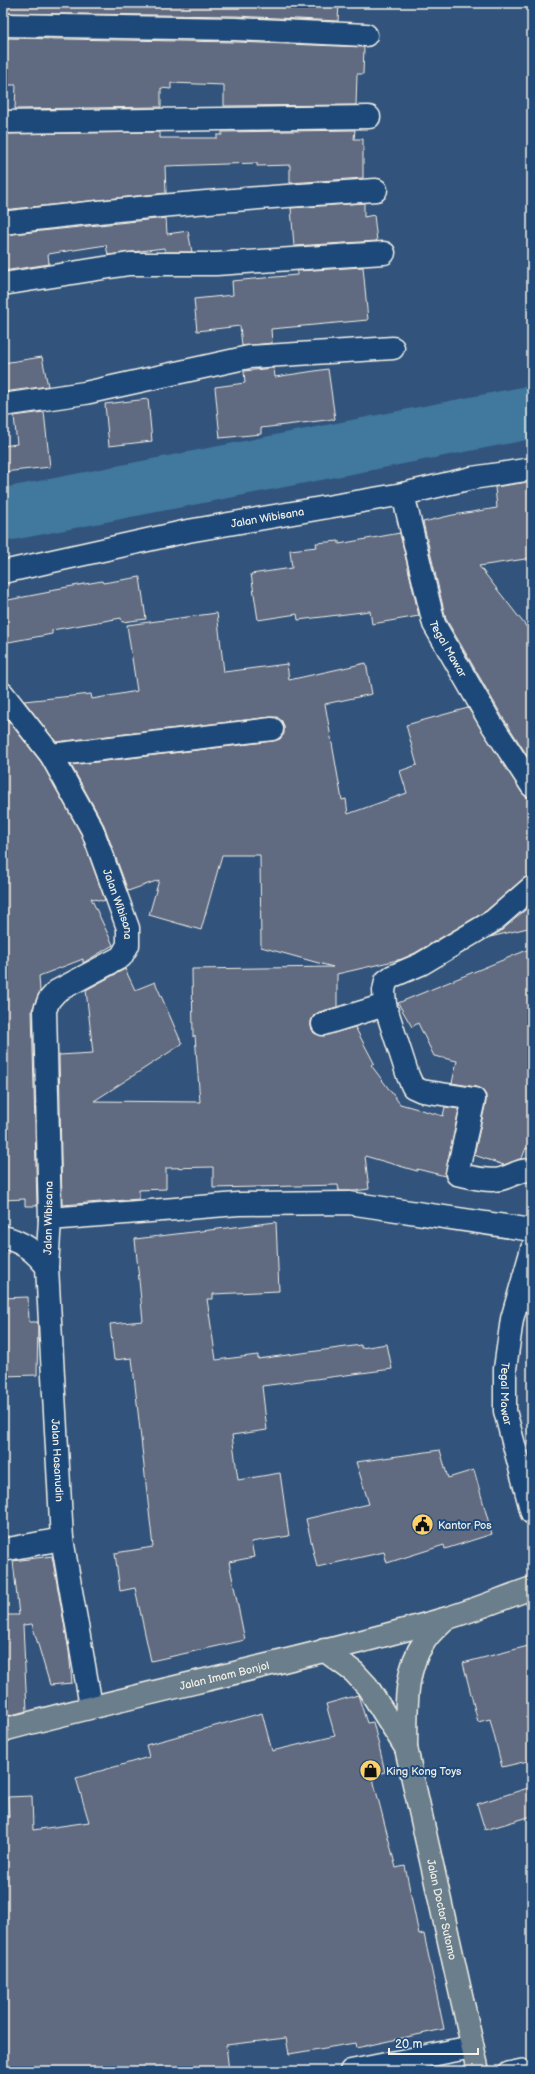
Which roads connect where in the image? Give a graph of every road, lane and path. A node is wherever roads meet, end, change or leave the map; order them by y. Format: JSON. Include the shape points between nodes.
{"nodes":[{"id":1,"x":3,"y":25,"type":"edge"},
{"id":2,"x":366,"y":35,"type":"dead end"},
{"id":3,"x":368,"y":117,"type":"dead end"},
{"id":4,"x":3,"y":122,"type":"edge"},
{"id":5,"x":376,"y":190,"type":"dead end"},
{"id":6,"x":3,"y":223,"type":"edge"},
{"id":7,"x":384,"y":253,"type":"dead end"},
{"id":8,"x":3,"y":284,"type":"edge"},
{"id":9,"x":393,"y":348,"type":"dead end"},
{"id":10,"x":3,"y":405,"type":"edge"},
{"id":11,"x":532,"y":469,"type":"edge"},
{"id":12,"x":403,"y":494,"type":"junction"},
{"id":13,"x":3,"y":572,"type":"edge"},
{"id":14,"x":3,"y":694,"type":"edge"},
{"id":15,"x":272,"y":728,"type":"dead end"},
{"id":16,"x":51,"y":755,"type":"junction"},
{"id":17,"x":532,"y":786,"type":"edge"},
{"id":18,"x":532,"y":887,"type":"edge"},
{"id":19,"x":386,"y":1005,"type":"junction"},
{"id":20,"x":324,"y":1024,"type":"dead end"},
{"id":21,"x":532,"y":1170,"type":"edge"},
{"id":22,"x":50,"y":1219,"type":"junction"},
{"id":23,"x":532,"y":1230,"type":"edge"},
{"id":24,"x":3,"y":1237,"type":"edge"},
{"id":25,"x":531,"y":1255,"type":"edge"},
{"id":26,"x":47,"y":1267,"type":"junction"},
{"id":27,"x":532,"y":1513,"type":"edge"},
{"id":28,"x":62,"y":1539,"type":"junction"},
{"id":29,"x":3,"y":1550,"type":"edge"},
{"id":30,"x":532,"y":1588,"type":"edge"},
{"id":31,"x":445,"y":1619,"type":"junction"},
{"id":32,"x":324,"y":1650,"type":"junction"},
{"id":33,"x":91,"y":1706,"type":"junction"},
{"id":34,"x":3,"y":1730,"type":"edge"},
{"id":35,"x":406,"y":1748,"type":"junction"},
{"id":36,"x":472,"y":2047,"type":"junction"},
{"id":37,"x":351,"y":2071,"type":"edge"},
{"id":38,"x":478,"y":2071,"type":"edge"},
{"id":39,"x":508,"y":2071,"type":"edge"},
{"id":40,"x":523,"y":2071,"type":"edge"}],
"edges":[{"from":1,"to":2,"type":"street","via":[[236,29]]},
{"from":3,"to":4,"type":"street"},
{"from":5,"to":6,"type":"street","via":[[199,201]]},
{"from":7,"to":8,"type":"street","via":[[216,264],[129,264]]},
{"from":9,"to":10,"type":"street","via":[[249,357],[85,393]]},
{"from":11,"to":12,"type":"street","name":"Jalan Wibisana","via":[[472,478]]},
{"from":12,"to":13,"type":"street","name":"Jalan Wibisana","via":[[188,531]]},
{"from":12,"to":17,"type":"street","name":"Tegal Mawar","via":[[434,624],[491,723]]},
{"from":14,"to":16,"type":"street","name":"Jalan Wibisana"},
{"from":15,"to":16,"type":"street"},
{"from":16,"to":22,"type":"street","name":"Jalan Wibisana","via":[[92,829],[128,928],[128,945],[121,957],[57,991],[45,1010]]},
{"from":18,"to":19,"type":"street","via":[[493,921],[421,964],[386,981]]},
{"from":19,"to":20,"type":"street"},
{"from":19,"to":21,"type":"street","via":[[413,1086],[422,1091],[474,1099],[457,1174],[499,1180]]},
{"from":22,"to":23,"type":"street","via":[[238,1204],[349,1203]]},
{"from":22,"to":26,"type":"street","name":"Jalan Wibisana"},
{"from":24,"to":26,"type":"street","via":[[27,1246]]},
{"from":25,"to":27,"type":"street","name":"Tegal Mawar","via":[[512,1319],[504,1369],[505,1411]]},
{"from":26,"to":28,"type":"street","name":"Jalan Hasanudin"},
{"from":28,"to":29,"type":"street"},
{"from":28,"to":33,"type":"street","name":"Jalan Hasanudin"},
{"from":30,"to":31,"type":"highway","name":"Jalan Imam Bonjol"},
{"from":31,"to":32,"type":"highway","name":"Jalan Imam Bonjol"},
{"from":31,"to":35,"type":"highway","name":"Jalan Doctor Sutomo","via":[[425,1640],[416,1654],[408,1689]]},
{"from":32,"to":33,"type":"highway","name":"Jalan Imam Bonjol"},
{"from":32,"to":35,"type":"highway","name":"Jalan Doctor Sutomo","via":[[354,1672],[367,1686]]},
{"from":33,"to":34,"type":"highway","name":"Jalan Imam Bonjol"},
{"from":35,"to":36,"type":"highway","name":"Jalan Doctor Sutomo"},
{"from":36,"to":37,"type":"street"},
{"from":36,"to":38,"type":"highway","name":"Jalan Doctor Sutomo"},
{"from":39,"to":40,"type":"lane","via":[[522,2068]]}]}
